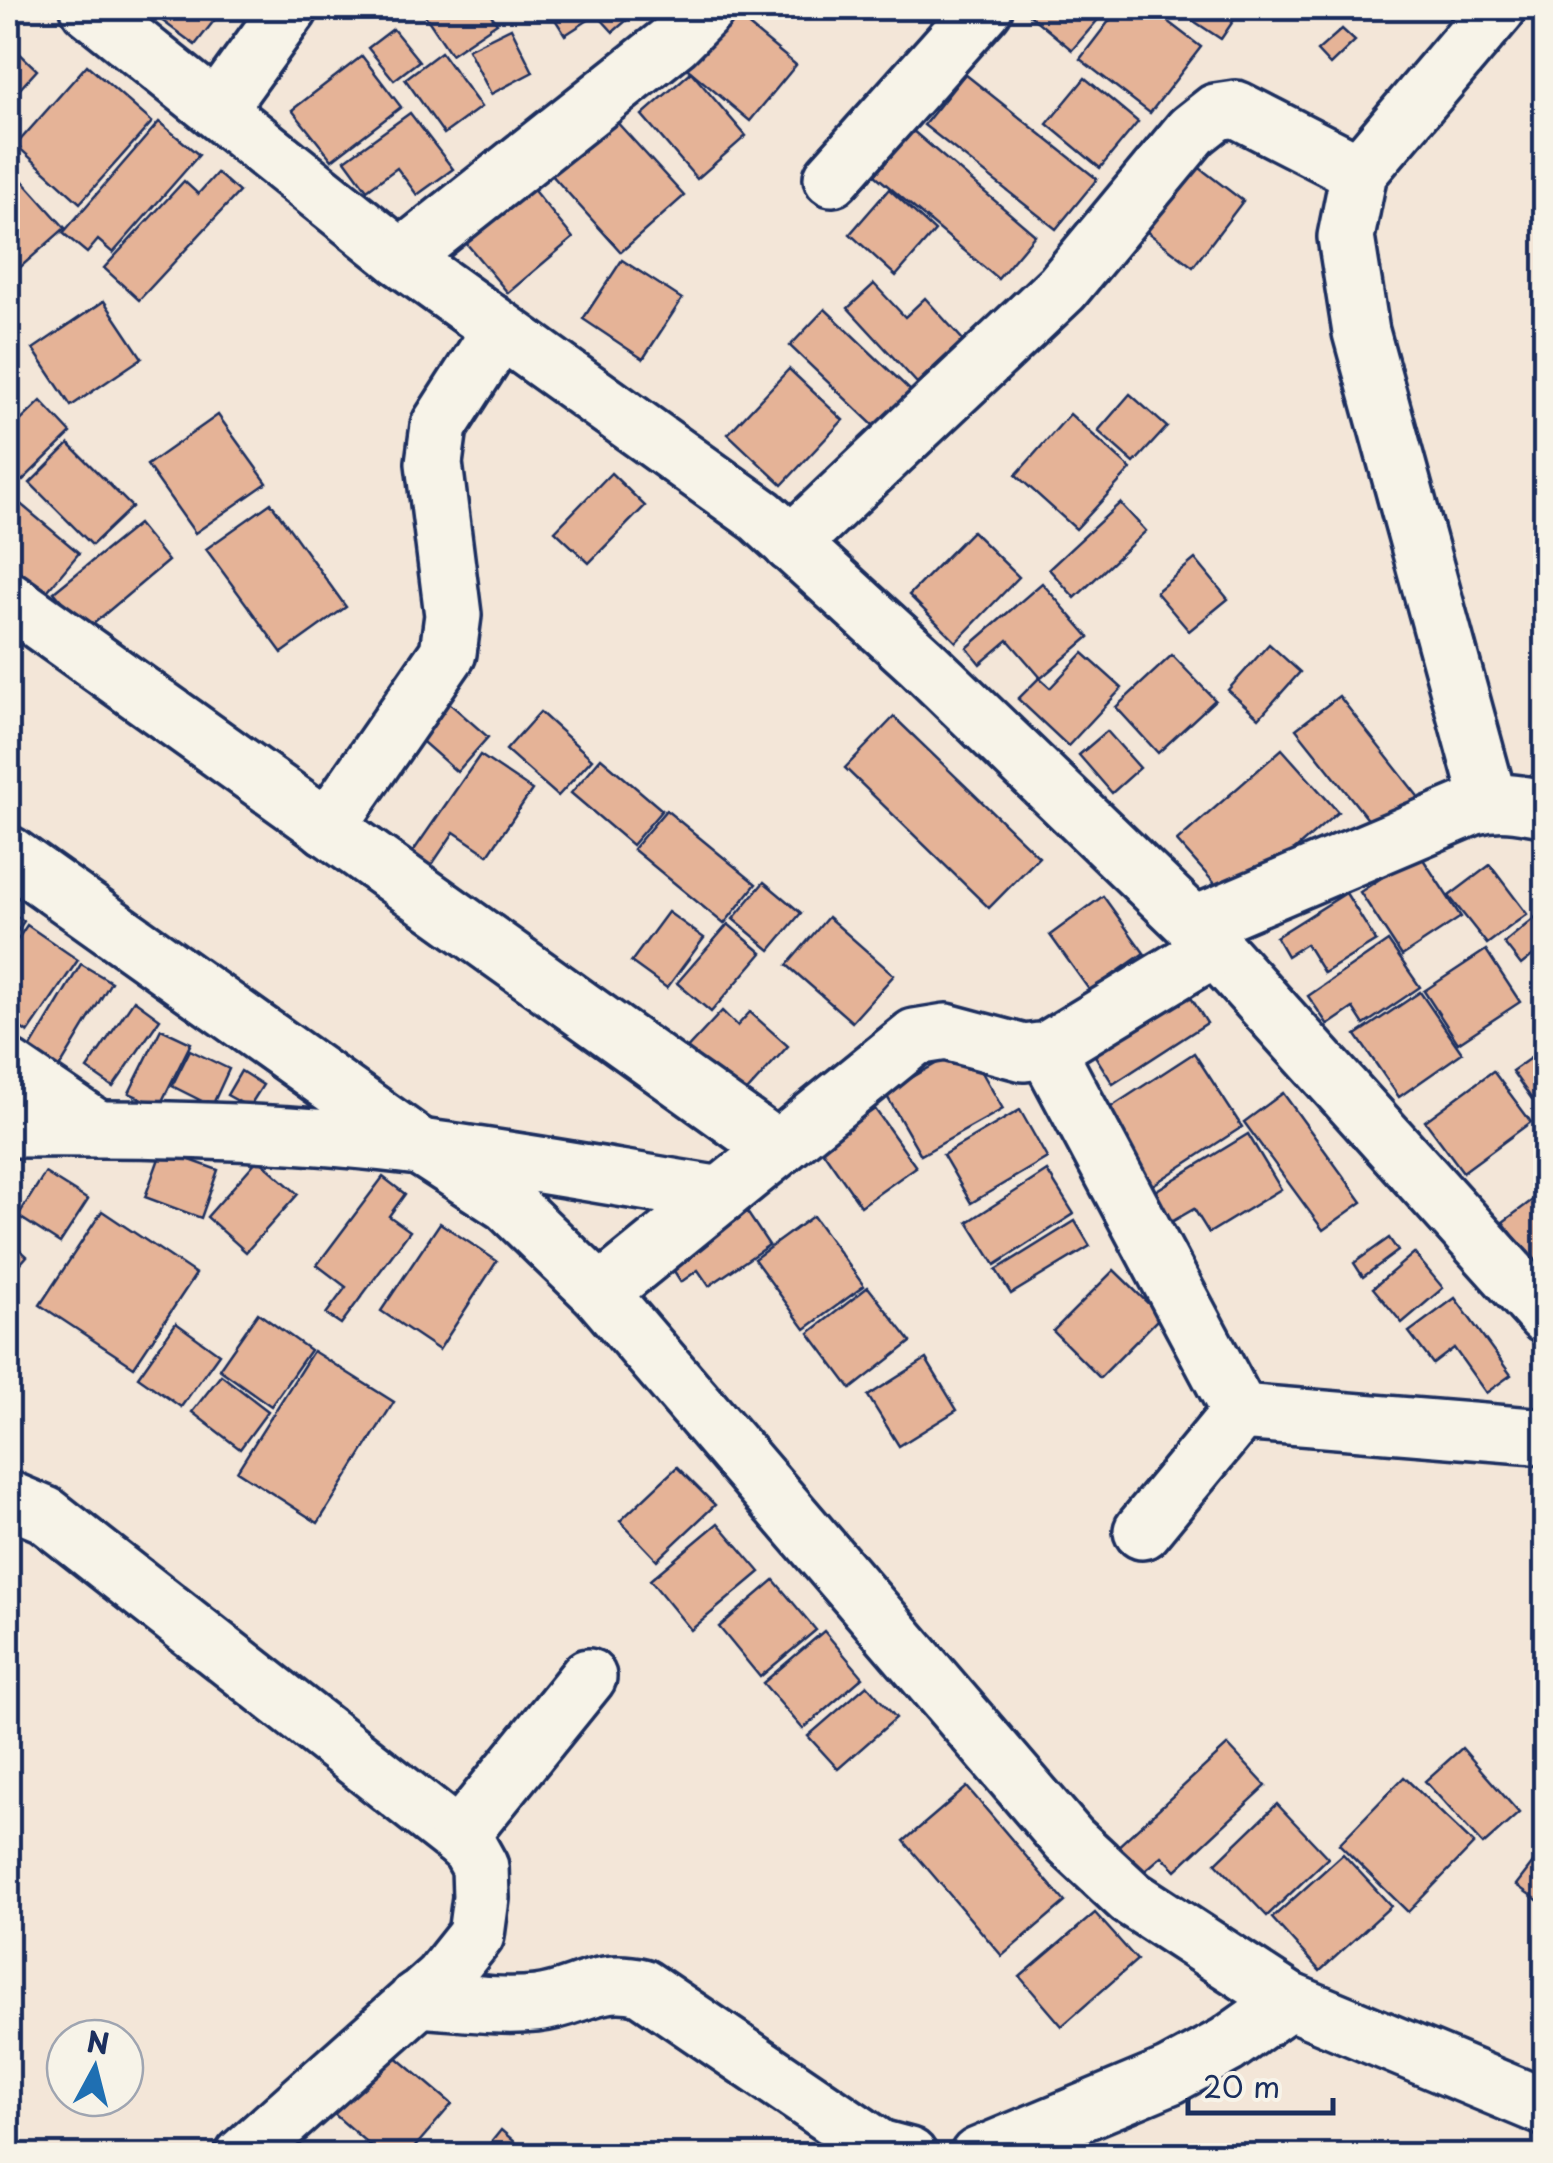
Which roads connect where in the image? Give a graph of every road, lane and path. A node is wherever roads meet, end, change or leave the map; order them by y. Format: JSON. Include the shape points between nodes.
{"nodes":[{"id":1,"x":89,"y":8,"type":"edge"},
{"id":2,"x":290,"y":8,"type":"edge"},
{"id":3,"x":707,"y":8,"type":"edge"},
{"id":4,"x":984,"y":8,"type":"edge"},
{"id":5,"x":1498,"y":8,"type":"edge"},
{"id":6,"x":217,"y":109,"type":"junction"},
{"id":7,"x":1359,"y":172,"type":"junction"},
{"id":8,"x":832,"y":178,"type":"dead end"},
{"id":9,"x":401,"y":258,"type":"junction"},
{"id":10,"x":500,"y":331,"type":"junction"},
{"id":11,"x":792,"y":544,"type":"junction"},
{"id":12,"x":8,"y":599,"type":"edge"},
{"id":13,"x":1490,"y":802,"type":"junction"},
{"id":14,"x":1546,"y":809,"type":"edge"},
{"id":15,"x":327,"y":828,"type":"junction"},
{"id":16,"x":8,"y":854,"type":"edge"},
{"id":17,"x":1205,"y":937,"type":"junction"},
{"id":18,"x":1046,"y":1050,"type":"junction"},
{"id":19,"x":8,"y":1068,"type":"edge"},
{"id":20,"x":96,"y":1128,"type":"junction"},
{"id":21,"x":8,"y":1129,"type":"edge"},
{"id":22,"x":420,"y":1147,"type":"junction"},
{"id":23,"x":777,"y":1149,"type":"junction"},
{"id":24,"x":721,"y":1195,"type":"junction"},
{"id":25,"x":600,"y":1293,"type":"junction"},
{"id":26,"x":1544,"y":1312,"type":"edge"},
{"id":27,"x":1240,"y":1412,"type":"junction"},
{"id":28,"x":1546,"y":1437,"type":"edge"},
{"id":29,"x":8,"y":1498,"type":"edge"},
{"id":30,"x":1142,"y":1530,"type":"dead end"},
{"id":31,"x":588,"y":1677,"type":"dead end"},
{"id":32,"x":458,"y":1838,"type":"junction"},
{"id":33,"x":417,"y":1999,"type":"junction"},
{"id":34,"x":1289,"y":2001,"type":"junction"},
{"id":35,"x":1546,"y":2108,"type":"edge"},
{"id":36,"x":243,"y":2156,"type":"edge"},
{"id":37,"x":909,"y":2156,"type":"edge"},
{"id":38,"x":978,"y":2156,"type":"edge"}],
"edges":[{"from":1,"to":6,"type":"street"},
{"from":2,"to":6,"type":"street"},
{"from":3,"to":9,"type":"street"},
{"from":4,"to":8,"type":"street"},
{"from":5,"to":7,"type":"street"},
{"from":6,"to":9,"type":"street"},
{"from":7,"to":11,"type":"street","via":[[1236,109],[1216,112],[1192,131],[1062,288]]},
{"from":7,"to":13,"type":"street","via":[[1346,238],[1361,332]]},
{"from":9,"to":10,"type":"street"},
{"from":10,"to":11,"type":"street"},
{"from":10,"to":15,"type":"street","via":[[439,426],[434,462],[453,616],[448,653]]},
{"from":11,"to":17,"type":"street"},
{"from":12,"to":15,"type":"street"},
{"from":13,"to":14,"type":"street"},
{"from":13,"to":17,"type":"street"},
{"from":15,"to":23,"type":"street"},
{"from":16,"to":22,"type":"street"},
{"from":17,"to":18,"type":"street"},
{"from":17,"to":26,"type":"street"},
{"from":18,"to":23,"type":"street","via":[[1024,1053],[946,1032],[915,1037]]},
{"from":18,"to":27,"type":"street"},
{"from":19,"to":20,"type":"street"},
{"from":20,"to":21,"type":"street"},
{"from":20,"to":22,"type":"street"},
{"from":22,"to":24,"type":"street"},
{"from":22,"to":25,"type":"street","via":[[508,1204]]},
{"from":23,"to":24,"type":"street"},
{"from":24,"to":25,"type":"street"},
{"from":25,"to":34,"type":"street","via":[[1069,1840],[1131,1898]]},
{"from":27,"to":28,"type":"street"},
{"from":27,"to":30,"type":"street"},
{"from":29,"to":32,"type":"street","via":[[46,1515]]},
{"from":31,"to":32,"type":"street"},
{"from":32,"to":33,"type":"street","via":[[480,1867],[476,1935]]},
{"from":33,"to":36,"type":"street"},
{"from":33,"to":37,"type":"street","via":[[534,2004],[603,1983],[642,1987],[879,2148]]},
{"from":34,"to":35,"type":"street"},
{"from":34,"to":38,"type":"street","via":[[1170,2076]]}]}
